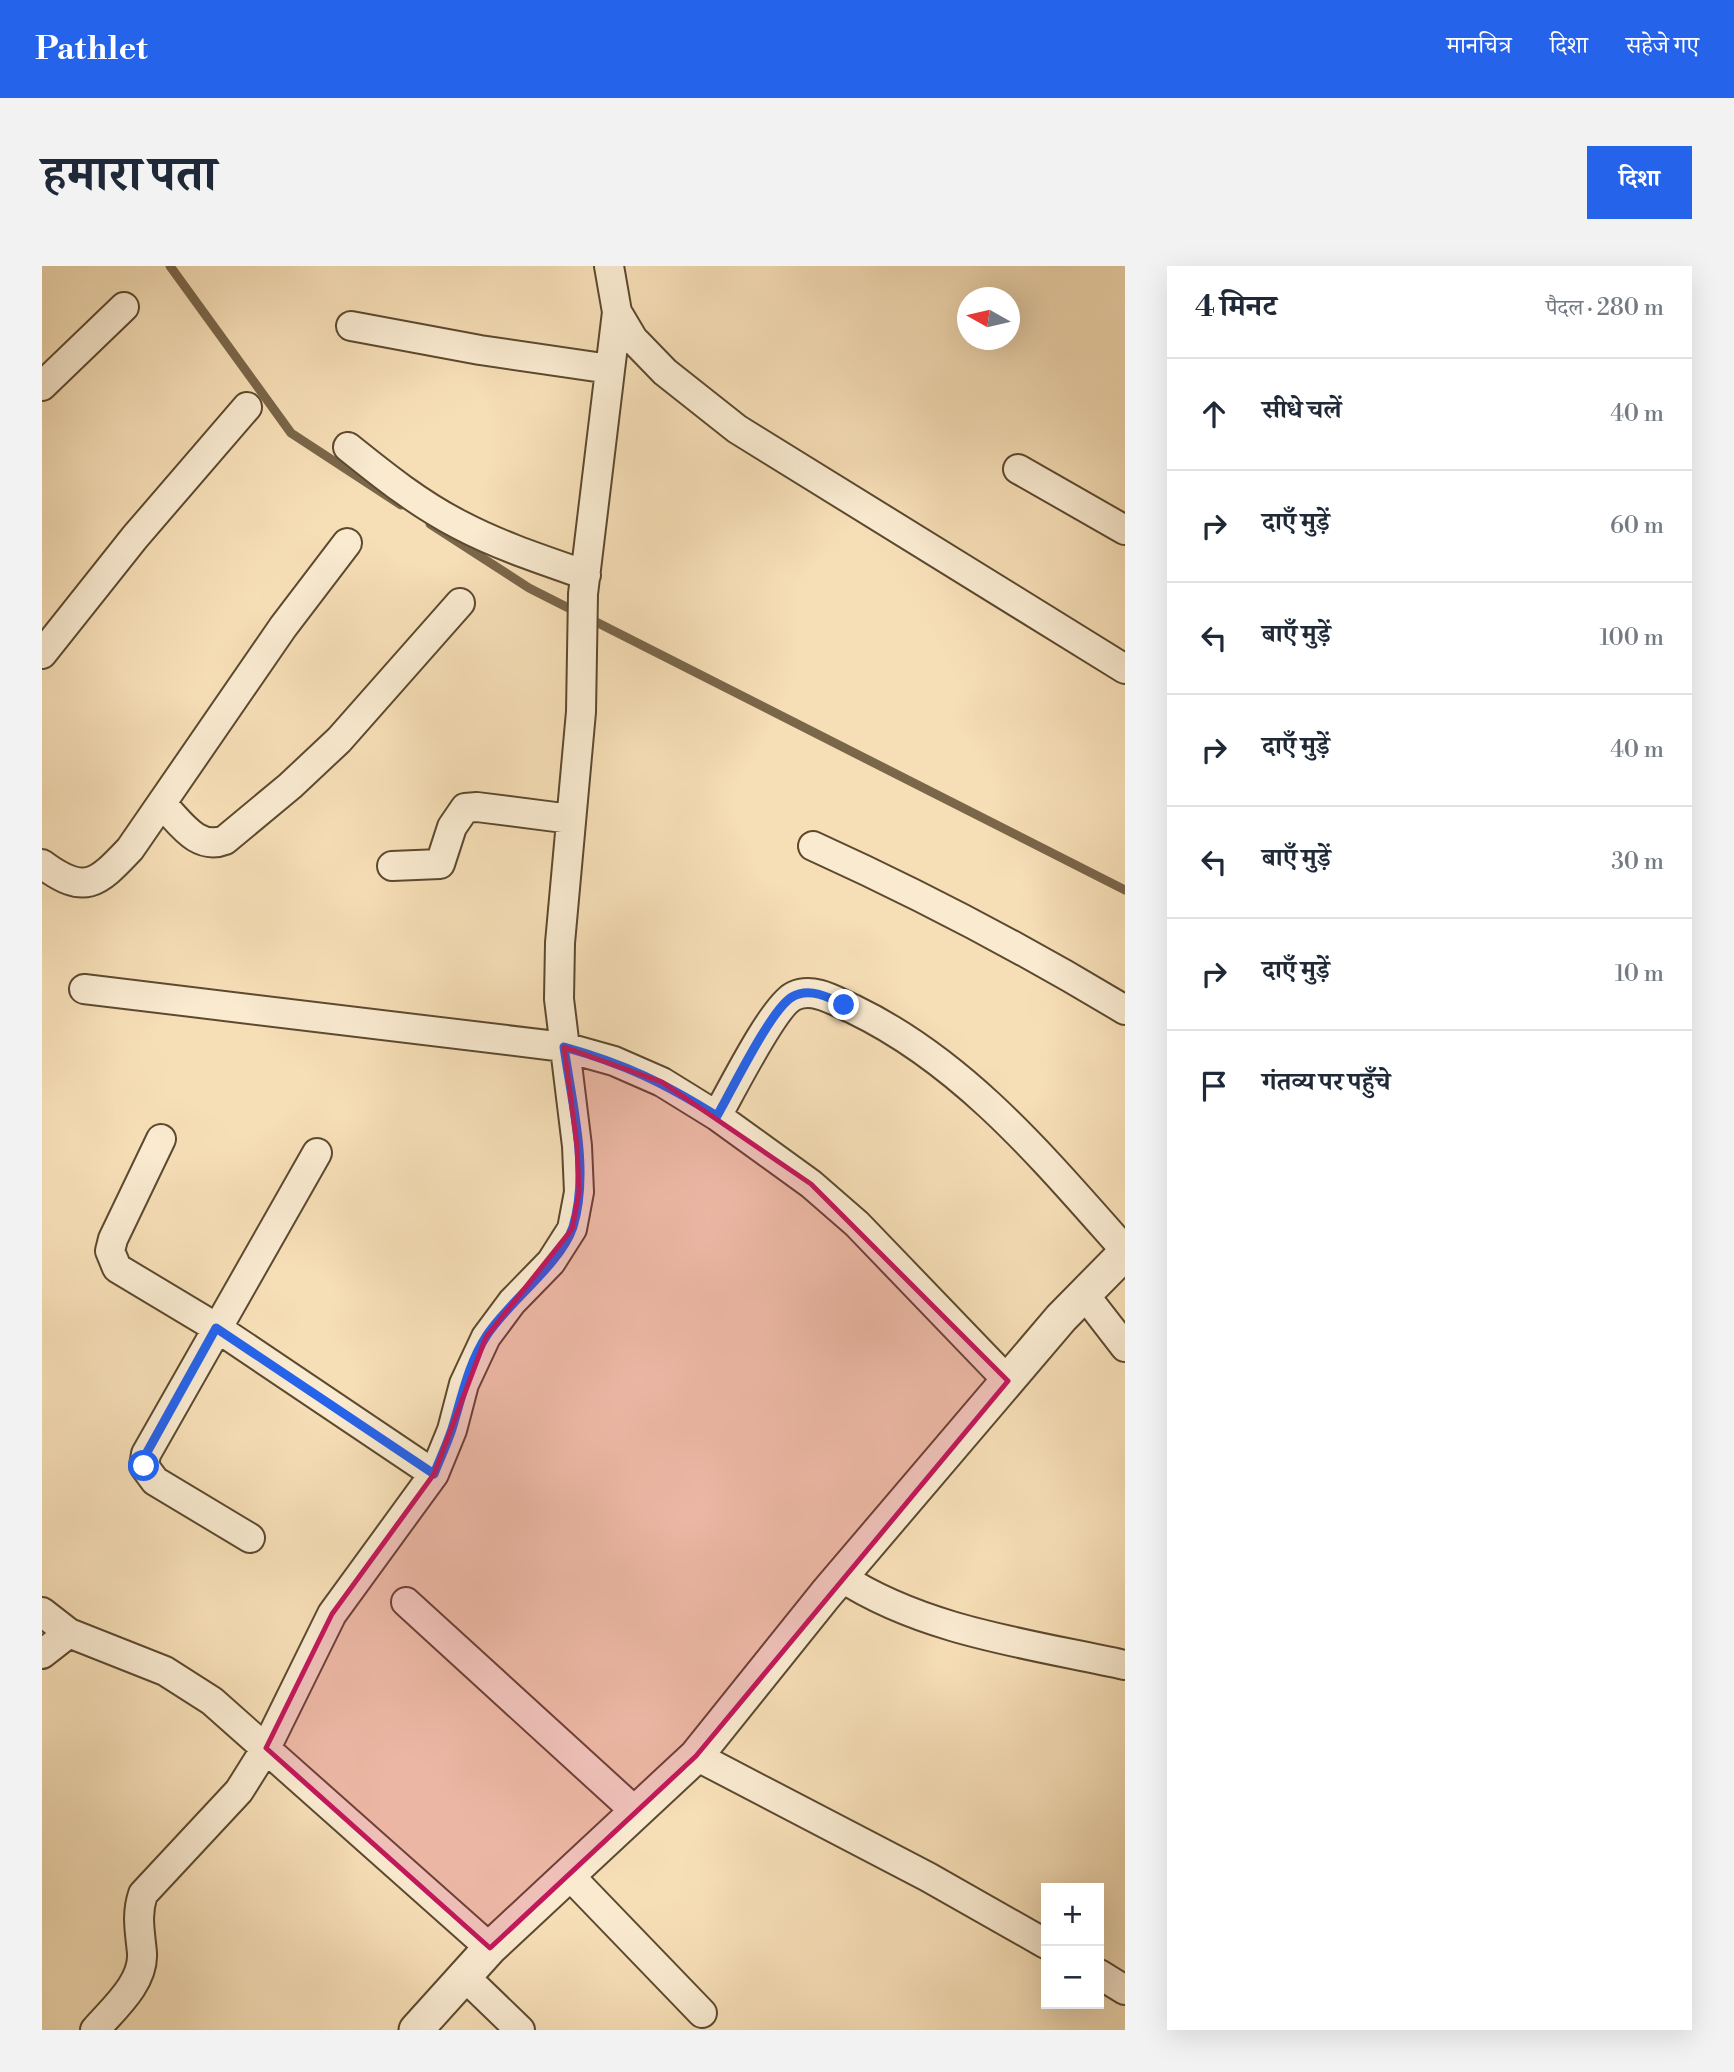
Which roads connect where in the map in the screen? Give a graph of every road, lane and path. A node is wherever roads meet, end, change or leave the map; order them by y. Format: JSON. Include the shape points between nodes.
{"nodes":[{"id":1,"x":609,"y":266,"type":"edge"},
{"id":2,"x":124,"y":307,"type":"dead end"},
{"id":3,"x":617,"y":312,"type":"junction"},
{"id":4,"x":351,"y":326,"type":"dead end"},
{"id":5,"x":46,"y":369,"type":"edge"},
{"id":6,"x":610,"y":369,"type":"junction"},
{"id":7,"x":247,"y":407,"type":"dead end"},
{"id":8,"x":348,"y":447,"type":"dead end"},
{"id":9,"x":1018,"y":469,"type":"dead end"},
{"id":10,"x":1125,"y":530,"type":"edge"},
{"id":11,"x":347,"y":544,"type":"dead end"},
{"id":12,"x":585,"y":584,"type":"junction"},
{"id":13,"x":460,"y":603,"type":"dead end"},
{"id":14,"x":42,"y":654,"type":"edge"},
{"id":15,"x":1125,"y":669,"type":"edge"},
{"id":16,"x":162,"y":804,"type":"junction"},
{"id":17,"x":571,"y":820,"type":"junction"},
{"id":18,"x":813,"y":846,"type":"dead end"},
{"id":19,"x":42,"y":864,"type":"edge"},
{"id":20,"x":392,"y":866,"type":"dead end"},
{"id":21,"x":84,"y":989,"type":"dead end"},
{"id":22,"x":1125,"y":1010,"type":"edge"},
{"id":23,"x":564,"y":1047,"type":"junction"},
{"id":24,"x":717,"y":1116,"type":"junction"},
{"id":25,"x":161,"y":1139,"type":"dead end"},
{"id":26,"x":317,"y":1153,"type":"dead end"},
{"id":27,"x":1125,"y":1251,"type":"edge"},
{"id":28,"x":1084,"y":1294,"type":"junction"},
{"id":29,"x":216,"y":1328,"type":"junction"},
{"id":30,"x":1125,"y":1347,"type":"edge"},
{"id":31,"x":1008,"y":1381,"type":"junction"},
{"id":32,"x":434,"y":1474,"type":"junction"},
{"id":33,"x":250,"y":1538,"type":"dead end"},
{"id":34,"x":841,"y":1577,"type":"junction"},
{"id":35,"x":407,"y":1602,"type":"dead end"},
{"id":36,"x":42,"y":1612,"type":"edge"},
{"id":37,"x":69,"y":1633,"type":"junction"},
{"id":38,"x":42,"y":1654,"type":"edge"},
{"id":39,"x":1125,"y":1665,"type":"edge"},
{"id":40,"x":266,"y":1748,"type":"junction"},
{"id":41,"x":696,"y":1756,"type":"junction"},
{"id":42,"x":636,"y":1813,"type":"junction"},
{"id":43,"x":569,"y":1875,"type":"junction"},
{"id":44,"x":1041,"y":1941,"type":"edge"},
{"id":45,"x":490,"y":1948,"type":"junction"},
{"id":46,"x":463,"y":1975,"type":"junction"},
{"id":47,"x":1104,"y":1977,"type":"edge"},
{"id":48,"x":1125,"y":1990,"type":"edge"},
{"id":49,"x":702,"y":2013,"type":"dead end"},
{"id":50,"x":95,"y":2030,"type":"edge"},
{"id":51,"x":416,"y":2030,"type":"edge"},
{"id":52,"x":520,"y":2030,"type":"edge"}],
"edges":[{"from":1,"to":3,"type":"street"},
{"from":2,"to":5,"type":"street"},
{"from":3,"to":6,"type":"street"},
{"from":3,"to":15,"type":"street","via":[[633,339],[665,372],[737,429]]},
{"from":4,"to":6,"type":"street"},
{"from":6,"to":12,"type":"street"},
{"from":7,"to":14,"type":"street"},
{"from":8,"to":12,"type":"street","via":[[398,487],[458,524]]},
{"from":9,"to":10,"type":"street"},
{"from":11,"to":16,"type":"street","via":[[283,627]]},
{"from":12,"to":17,"type":"street","via":[[581,712]]},
{"from":13,"to":16,"type":"street","via":[[339,740],[225,840],[212,845],[199,841]]},
{"from":16,"to":19,"type":"street","via":[[131,849],[90,883],[60,878]]},
{"from":17,"to":20,"type":"street","via":[[466,808],[452,827],[440,864]]},
{"from":17,"to":23,"type":"street","via":[[560,943]]},
{"from":18,"to":22,"type":"street","via":[[909,889]]},
{"from":21,"to":23,"type":"street"},
{"from":23,"to":24,"type":"street","via":[[614,1061],[662,1082]]},
{"from":23,"to":32,"type":"street","via":[[577,1146],[579,1192],[572,1229],[551,1262],[486,1337],[464,1384]]},
{"from":24,"to":27,"type":"street","via":[[776,1013],[792,997],[808,993],[825,996],[927,1051],[980,1094]]},
{"from":24,"to":31,"type":"street","via":[[811,1184],[857,1224]]},
{"from":25,"to":29,"type":"street","via":[[113,1239],[111,1261]]},
{"from":26,"to":29,"type":"street"},
{"from":27,"to":28,"type":"street"},
{"from":28,"to":30,"type":"street"},
{"from":28,"to":31,"type":"street"},
{"from":29,"to":32,"type":"street"},
{"from":29,"to":33,"type":"street","via":[[146,1454],[144,1466],[155,1481]]},
{"from":31,"to":34,"type":"street"},
{"from":32,"to":40,"type":"street","via":[[332,1614]]},
{"from":34,"to":39,"type":"street","via":[[874,1599],[919,1616]]},
{"from":34,"to":41,"type":"street"},
{"from":35,"to":42,"type":"street"},
{"from":36,"to":37,"type":"street"},
{"from":37,"to":38,"type":"street"},
{"from":37,"to":40,"type":"street","via":[[165,1671],[212,1701]]},
{"from":40,"to":45,"type":"street"},
{"from":40,"to":50,"type":"street","via":[[239,1791],[151,1884],[138,1910],[140,1971]]},
{"from":41,"to":42,"type":"street"},
{"from":41,"to":44,"type":"street"},
{"from":42,"to":43,"type":"street"},
{"from":43,"to":45,"type":"street"},
{"from":43,"to":49,"type":"street"},
{"from":45,"to":46,"type":"street"},
{"from":46,"to":51,"type":"street"},
{"from":46,"to":52,"type":"street"},
{"from":47,"to":48,"type":"street"}]}
